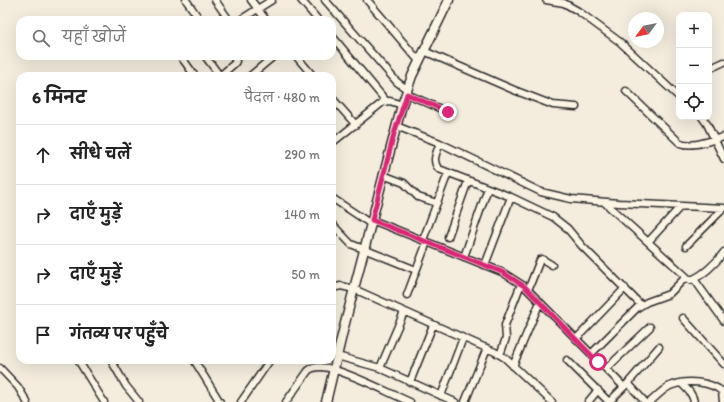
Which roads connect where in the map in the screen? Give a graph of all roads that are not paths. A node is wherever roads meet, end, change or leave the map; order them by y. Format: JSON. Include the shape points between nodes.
{"nodes":[{"id":1,"x":186,"y":0,"type":"edge"},
{"id":2,"x":215,"y":0,"type":"edge"},
{"id":3,"x":251,"y":0,"type":"edge"},
{"id":4,"x":272,"y":0,"type":"edge"},
{"id":5,"x":301,"y":0,"type":"edge"},
{"id":6,"x":325,"y":0,"type":"edge"},
{"id":7,"x":368,"y":0,"type":"edge"},
{"id":8,"x":450,"y":0,"type":"edge"},
{"id":9,"x":546,"y":0,"type":"edge"},
{"id":10,"x":258,"y":9,"type":"junction"},
{"id":11,"x":197,"y":16,"type":"edge"},
{"id":12,"x":225,"y":16,"type":"edge"},
{"id":13,"x":247,"y":16,"type":"edge"},
{"id":14,"x":263,"y":16,"type":"edge"},
{"id":15,"x":315,"y":16,"type":"edge"},
{"id":16,"x":336,"y":41,"type":"edge"},
{"id":17,"x":424,"y":51,"type":"junction"},
{"id":18,"x":183,"y":60,"type":"edge"},
{"id":19,"x":208,"y":60,"type":"edge"},
{"id":20,"x":236,"y":60,"type":"edge"},
{"id":21,"x":269,"y":60,"type":"edge"},
{"id":22,"x":299,"y":60,"type":"edge"},
{"id":23,"x":419,"y":61,"type":"junction"},
{"id":24,"x":724,"y":62,"type":"edge"},
{"id":25,"x":712,"y":68,"type":"edge"},
{"id":26,"x":192,"y":72,"type":"edge"},
{"id":27,"x":217,"y":72,"type":"edge"},
{"id":28,"x":225,"y":72,"type":"edge"},
{"id":29,"x":255,"y":72,"type":"edge"},
{"id":30,"x":310,"y":72,"type":"edge"},
{"id":31,"x":407,"y":92,"type":"junction"},
{"id":32,"x":626,"y":92,"type":"dead end"},
{"id":33,"x":676,"y":94,"type":"edge"},
{"id":34,"x":386,"y":101,"type":"junction"},
{"id":35,"x":336,"y":102,"type":"edge"},
{"id":36,"x":402,"y":105,"type":"junction"},
{"id":37,"x":576,"y":107,"type":"dead end"},
{"id":38,"x":448,"y":112,"type":"dead end"},
{"id":39,"x":704,"y":120,"type":"edge"},
{"id":40,"x":356,"y":125,"type":"junction"},
{"id":41,"x":396,"y":126,"type":"junction"},
{"id":42,"x":724,"y":136,"type":"edge"},
{"id":43,"x":714,"y":139,"type":"junction"},
{"id":44,"x":336,"y":140,"type":"edge"},
{"id":45,"x":440,"y":143,"type":"junction"},
{"id":46,"x":724,"y":159,"type":"edge"},
{"id":47,"x":448,"y":173,"type":"junction"},
{"id":48,"x":383,"y":175,"type":"junction"},
{"id":49,"x":468,"y":180,"type":"junction"},
{"id":50,"x":488,"y":188,"type":"junction"},
{"id":51,"x":511,"y":197,"type":"junction"},
{"id":52,"x":336,"y":200,"type":"edge"},
{"id":53,"x":604,"y":202,"type":"junction"},
{"id":54,"x":437,"y":203,"type":"junction"},
{"id":55,"x":681,"y":206,"type":"junction"},
{"id":56,"x":724,"y":208,"type":"edge"},
{"id":57,"x":371,"y":222,"type":"junction"},
{"id":58,"x":336,"y":229,"type":"edge"},
{"id":59,"x":448,"y":237,"type":"dead end"},
{"id":60,"x":425,"y":241,"type":"junction"},
{"id":61,"x":648,"y":242,"type":"junction"},
{"id":62,"x":686,"y":246,"type":"dead end"},
{"id":63,"x":364,"y":250,"type":"junction"},
{"id":64,"x":724,"y":252,"type":"edge"},
{"id":65,"x":464,"y":257,"type":"junction"},
{"id":66,"x":485,"y":265,"type":"junction"},
{"id":67,"x":552,"y":265,"type":"dead end"},
{"id":68,"x":416,"y":270,"type":"junction"},
{"id":69,"x":686,"y":277,"type":"junction"},
{"id":70,"x":694,"y":279,"type":"junction"},
{"id":71,"x":521,"y":284,"type":"junction"},
{"id":72,"x":336,"y":287,"type":"edge"},
{"id":73,"x":625,"y":288,"type":"junction"},
{"id":74,"x":354,"y":289,"type":"junction"},
{"id":75,"x":528,"y":290,"type":"junction"},
{"id":76,"x":407,"y":295,"type":"dead end"},
{"id":77,"x":540,"y":302,"type":"junction"},
{"id":78,"x":641,"y":305,"type":"junction"},
{"id":79,"x":404,"y":312,"type":"junction"},
{"id":80,"x":683,"y":318,"type":"dead end"},
{"id":81,"x":724,"y":321,"type":"edge"},
{"id":82,"x":433,"y":325,"type":"junction"},
{"id":83,"x":650,"y":327,"type":"dead end"},
{"id":84,"x":463,"y":338,"type":"junction"},
{"id":85,"x":576,"y":339,"type":"junction"},
{"id":86,"x":659,"y":347,"type":"dead end"},
{"id":87,"x":487,"y":348,"type":"junction"},
{"id":88,"x":336,"y":351,"type":"edge"},
{"id":89,"x":336,"y":353,"type":"edge"},
{"id":90,"x":591,"y":354,"type":"junction"},
{"id":91,"x":500,"y":355,"type":"junction"},
{"id":92,"x":567,"y":360,"type":"dead end"},
{"id":93,"x":80,"y":364,"type":"edge"},
{"id":94,"x":113,"y":364,"type":"edge"},
{"id":95,"x":196,"y":364,"type":"edge"},
{"id":96,"x":267,"y":364,"type":"edge"},
{"id":97,"x":334,"y":364,"type":"edge"},
{"id":98,"x":724,"y":364,"type":"edge"},
{"id":99,"x":513,"y":366,"type":"junction"},
{"id":100,"x":0,"y":368,"type":"edge"},
{"id":101,"x":380,"y":368,"type":"junction"},
{"id":102,"x":334,"y":369,"type":"junction"},
{"id":103,"x":606,"y":369,"type":"junction"},
{"id":104,"x":410,"y":382,"type":"junction"},
{"id":105,"x":681,"y":383,"type":"junction"},
{"id":106,"x":626,"y":385,"type":"junction"},
{"id":107,"x":598,"y":390,"type":"junction"},
{"id":108,"x":723,"y":392,"type":"edge"},
{"id":109,"x":441,"y":396,"type":"junction"},
{"id":110,"x":27,"y":402,"type":"edge"},
{"id":111,"x":104,"y":402,"type":"edge"},
{"id":112,"x":139,"y":402,"type":"edge"},
{"id":113,"x":220,"y":402,"type":"edge"},
{"id":114,"x":241,"y":402,"type":"edge"},
{"id":115,"x":286,"y":402,"type":"edge"},
{"id":116,"x":326,"y":402,"type":"edge"},
{"id":117,"x":410,"y":402,"type":"edge"},
{"id":118,"x":455,"y":402,"type":"edge"},
{"id":119,"x":465,"y":402,"type":"edge"},
{"id":120,"x":552,"y":402,"type":"edge"},
{"id":121,"x":588,"y":402,"type":"edge"},
{"id":122,"x":609,"y":402,"type":"edge"},
{"id":123,"x":645,"y":402,"type":"edge"},
{"id":124,"x":650,"y":402,"type":"edge"},
{"id":125,"x":694,"y":402,"type":"edge"},
{"id":126,"x":723,"y":402,"type":"edge"}],
"edges":[{"from":1,"to":11,"type":"street"},
{"from":2,"to":12,"type":"street"},
{"from":3,"to":10,"type":"street"},
{"from":4,"to":10,"type":"street"},
{"from":5,"to":15,"type":"street"},
{"from":6,"to":31,"type":"street"},
{"from":7,"to":23,"type":"street"},
{"from":8,"to":17,"type":"main road"},
{"from":9,"to":33,"type":"street","via":[[564,3],[578,11],[620,42]]},
{"from":10,"to":13,"type":"street"},
{"from":10,"to":14,"type":"street"},
{"from":16,"to":34,"type":"street"},
{"from":17,"to":23,"type":"main road"},
{"from":17,"to":37,"type":"street","via":[[553,105]]},
{"from":18,"to":26,"type":"street"},
{"from":19,"to":27,"type":"street"},
{"from":20,"to":28,"type":"street"},
{"from":21,"to":29,"type":"street"},
{"from":22,"to":30,"type":"street"},
{"from":23,"to":31,"type":"main road"},
{"from":24,"to":25,"type":"street"},
{"from":31,"to":36,"type":"main road"},
{"from":31,"to":38,"type":"street"},
{"from":32,"to":43,"type":"street","via":[[680,143],[693,145]]},
{"from":34,"to":36,"type":"street"},
{"from":34,"to":40,"type":"street"},
{"from":35,"to":40,"type":"street"},
{"from":36,"to":41,"type":"main road"},
{"from":39,"to":43,"type":"street"},
{"from":40,"to":44,"type":"street"},
{"from":41,"to":45,"type":"street"},
{"from":41,"to":48,"type":"main road"},
{"from":42,"to":43,"type":"street"},
{"from":43,"to":46,"type":"street"},
{"from":45,"to":47,"type":"street","via":[[435,165]]},
{"from":45,"to":53,"type":"street","via":[[541,192],[571,199]]},
{"from":47,"to":49,"type":"street"},
{"from":47,"to":54,"type":"street"},
{"from":48,"to":54,"type":"street","via":[[404,183],[418,197]]},
{"from":48,"to":57,"type":"main road"},
{"from":49,"to":50,"type":"street"},
{"from":49,"to":59,"type":"street"},
{"from":50,"to":51,"type":"street"},
{"from":50,"to":65,"type":"street"},
{"from":51,"to":66,"type":"street"},
{"from":51,"to":73,"type":"street","via":[[554,217]]},
{"from":52,"to":57,"type":"street"},
{"from":53,"to":55,"type":"street"},
{"from":53,"to":61,"type":"street"},
{"from":54,"to":60,"type":"street"},
{"from":55,"to":56,"type":"street"},
{"from":55,"to":61,"type":"street"},
{"from":56,"to":62,"type":"street"},
{"from":57,"to":60,"type":"street"},
{"from":57,"to":63,"type":"main road"},
{"from":58,"to":63,"type":"street","via":[[351,244]]},
{"from":60,"to":65,"type":"street"},
{"from":60,"to":68,"type":"street"},
{"from":61,"to":69,"type":"street"},
{"from":63,"to":68,"type":"street"},
{"from":63,"to":74,"type":"main road"},
{"from":64,"to":70,"type":"street","via":[[715,263]]},
{"from":65,"to":66,"type":"street"},
{"from":66,"to":71,"type":"street"},
{"from":67,"to":75,"type":"street","via":[[540,260]]},
{"from":68,"to":76,"type":"street"},
{"from":69,"to":70,"type":"street"},
{"from":69,"to":78,"type":"street","via":[[669,294]]},
{"from":70,"to":81,"type":"street"},
{"from":71,"to":75,"type":"street"},
{"from":71,"to":91,"type":"street","via":[[505,325],[505,341]]},
{"from":72,"to":74,"type":"street"},
{"from":73,"to":78,"type":"street"},
{"from":73,"to":85,"type":"street"},
{"from":74,"to":79,"type":"street"},
{"from":74,"to":88,"type":"main road","via":[[340,345]]},
{"from":75,"to":77,"type":"street"},
{"from":77,"to":85,"type":"street"},
{"from":77,"to":99,"type":"street"},
{"from":78,"to":90,"type":"street"},
{"from":79,"to":82,"type":"street"},
{"from":79,"to":101,"type":"street"},
{"from":80,"to":98,"type":"street"},
{"from":82,"to":84,"type":"street"},
{"from":82,"to":104,"type":"street"},
{"from":83,"to":103,"type":"street"},
{"from":84,"to":87,"type":"street"},
{"from":84,"to":109,"type":"street"},
{"from":85,"to":90,"type":"street"},
{"from":86,"to":106,"type":"street"},
{"from":87,"to":91,"type":"street"},
{"from":87,"to":119,"type":"street"},
{"from":89,"to":101,"type":"street"},
{"from":90,"to":103,"type":"street"},
{"from":91,"to":99,"type":"street"},
{"from":92,"to":107,"type":"street"},
{"from":93,"to":111,"type":"street"},
{"from":94,"to":112,"type":"street"},
{"from":95,"to":113,"type":"street"},
{"from":96,"to":114,"type":"street"},
{"from":97,"to":102,"type":"main road"},
{"from":99,"to":120,"type":"street"},
{"from":100,"to":110,"type":"street","via":[[18,387]]},
{"from":101,"to":104,"type":"street"},
{"from":102,"to":115,"type":"street","via":[[312,367]]},
{"from":102,"to":116,"type":"main road"},
{"from":102,"to":117,"type":"street"},
{"from":103,"to":106,"type":"street"},
{"from":104,"to":109,"type":"street"},
{"from":105,"to":108,"type":"street","via":[[700,383],[719,388]]},
{"from":105,"to":124,"type":"street","via":[[666,388]]},
{"from":105,"to":125,"type":"street","via":[[690,392]]},
{"from":106,"to":122,"type":"street"},
{"from":106,"to":123,"type":"street"},
{"from":107,"to":121,"type":"street"},
{"from":107,"to":122,"type":"street"},
{"from":108,"to":126,"type":"street"},
{"from":109,"to":118,"type":"street"}]}
